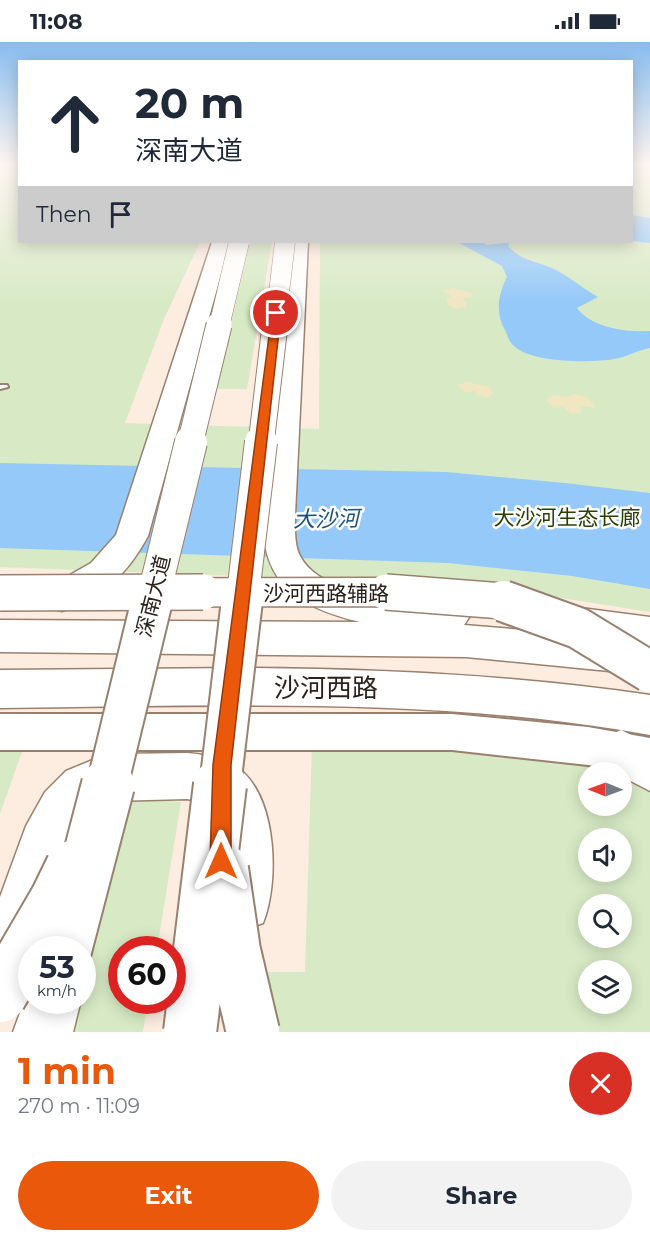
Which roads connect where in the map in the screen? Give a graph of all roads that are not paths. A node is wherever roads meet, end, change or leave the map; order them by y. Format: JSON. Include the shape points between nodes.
{"nodes":[{"id":1,"x":221,"y":243,"type":"edge"},
{"id":2,"x":239,"y":243,"type":"edge"},
{"id":3,"x":285,"y":243,"type":"edge"},
{"id":4,"x":299,"y":243,"type":"edge"},
{"id":5,"x":0,"y":593,"type":"edge"},
{"id":6,"x":503,"y":601,"type":"junction"},
{"id":7,"x":0,"y":607,"type":"edge"},
{"id":8,"x":650,"y":625,"type":"edge"},
{"id":9,"x":650,"y":633,"type":"edge"},
{"id":10,"x":0,"y":636,"type":"edge"},
{"id":11,"x":650,"y":661,"type":"edge"},
{"id":12,"x":650,"y":672,"type":"edge"},
{"id":13,"x":0,"y":689,"type":"edge"},
{"id":14,"x":650,"y":715,"type":"edge"},
{"id":15,"x":0,"y":732,"type":"edge"},
{"id":16,"x":114,"y":756,"type":"junction"},
{"id":17,"x":640,"y":759,"type":"edge"},
{"id":18,"x":222,"y":765,"type":"junction"},
{"id":19,"x":69,"y":936,"type":"edge"},
{"id":20,"x":0,"y":985,"type":"edge"},
{"id":21,"x":0,"y":996,"type":"edge"},
{"id":22,"x":48,"y":1014,"type":"edge"},
{"id":23,"x":44,"y":1032,"type":"edge"},
{"id":24,"x":190,"y":1032,"type":"edge"},
{"id":25,"x":236,"y":1032,"type":"edge"},
{"id":26,"x":253,"y":1032,"type":"edge"}],
"edges":[{"from":1,"to":7,"type":"main road","bridge":true,"via":[[126,548],[102,575],[63,597]]},
{"from":2,"to":16,"type":"main road","name":"深南大道","bridge":true},
{"from":3,"to":18,"type":"main road","bridge":true},
{"from":4,"to":9,"type":"main road","bridge":true,"via":[[279,529],[283,558],[298,578],[339,601],[380,611],[515,616]]},
{"from":5,"to":6,"type":"main road","name":"沙河西路辅路","bridge":true,"via":[[374,592]]},
{"from":6,"to":8,"type":"main road","name":"沙河西路辅路","bridge":true},
{"from":6,"to":12,"type":"main road","bridge":true,"via":[[578,628]]},
{"from":10,"to":11,"type":"main road","via":[[466,641],[606,653]]},
{"from":13,"to":14,"type":"main road","name":"沙河西路","via":[[410,688],[548,699]]},
{"from":15,"to":17,"type":"main road","via":[[452,732],[588,746]]},
{"from":16,"to":19,"type":"main road","name":"深南大道","bridge":true},
{"from":16,"to":21,"type":"main road","bridge":true,"via":[[91,826],[62,888]]},
{"from":18,"to":24,"type":"main road","bridge":true},
{"from":18,"to":26,"type":"main road","bridge":true,"via":[[221,861],[229,930]]},
{"from":20,"to":25,"type":"main road","via":[[50,829],[77,792],[94,782],[120,777],[210,779],[226,786],[244,819],[247,850]]},
{"from":22,"to":23,"type":"main road"}]}
